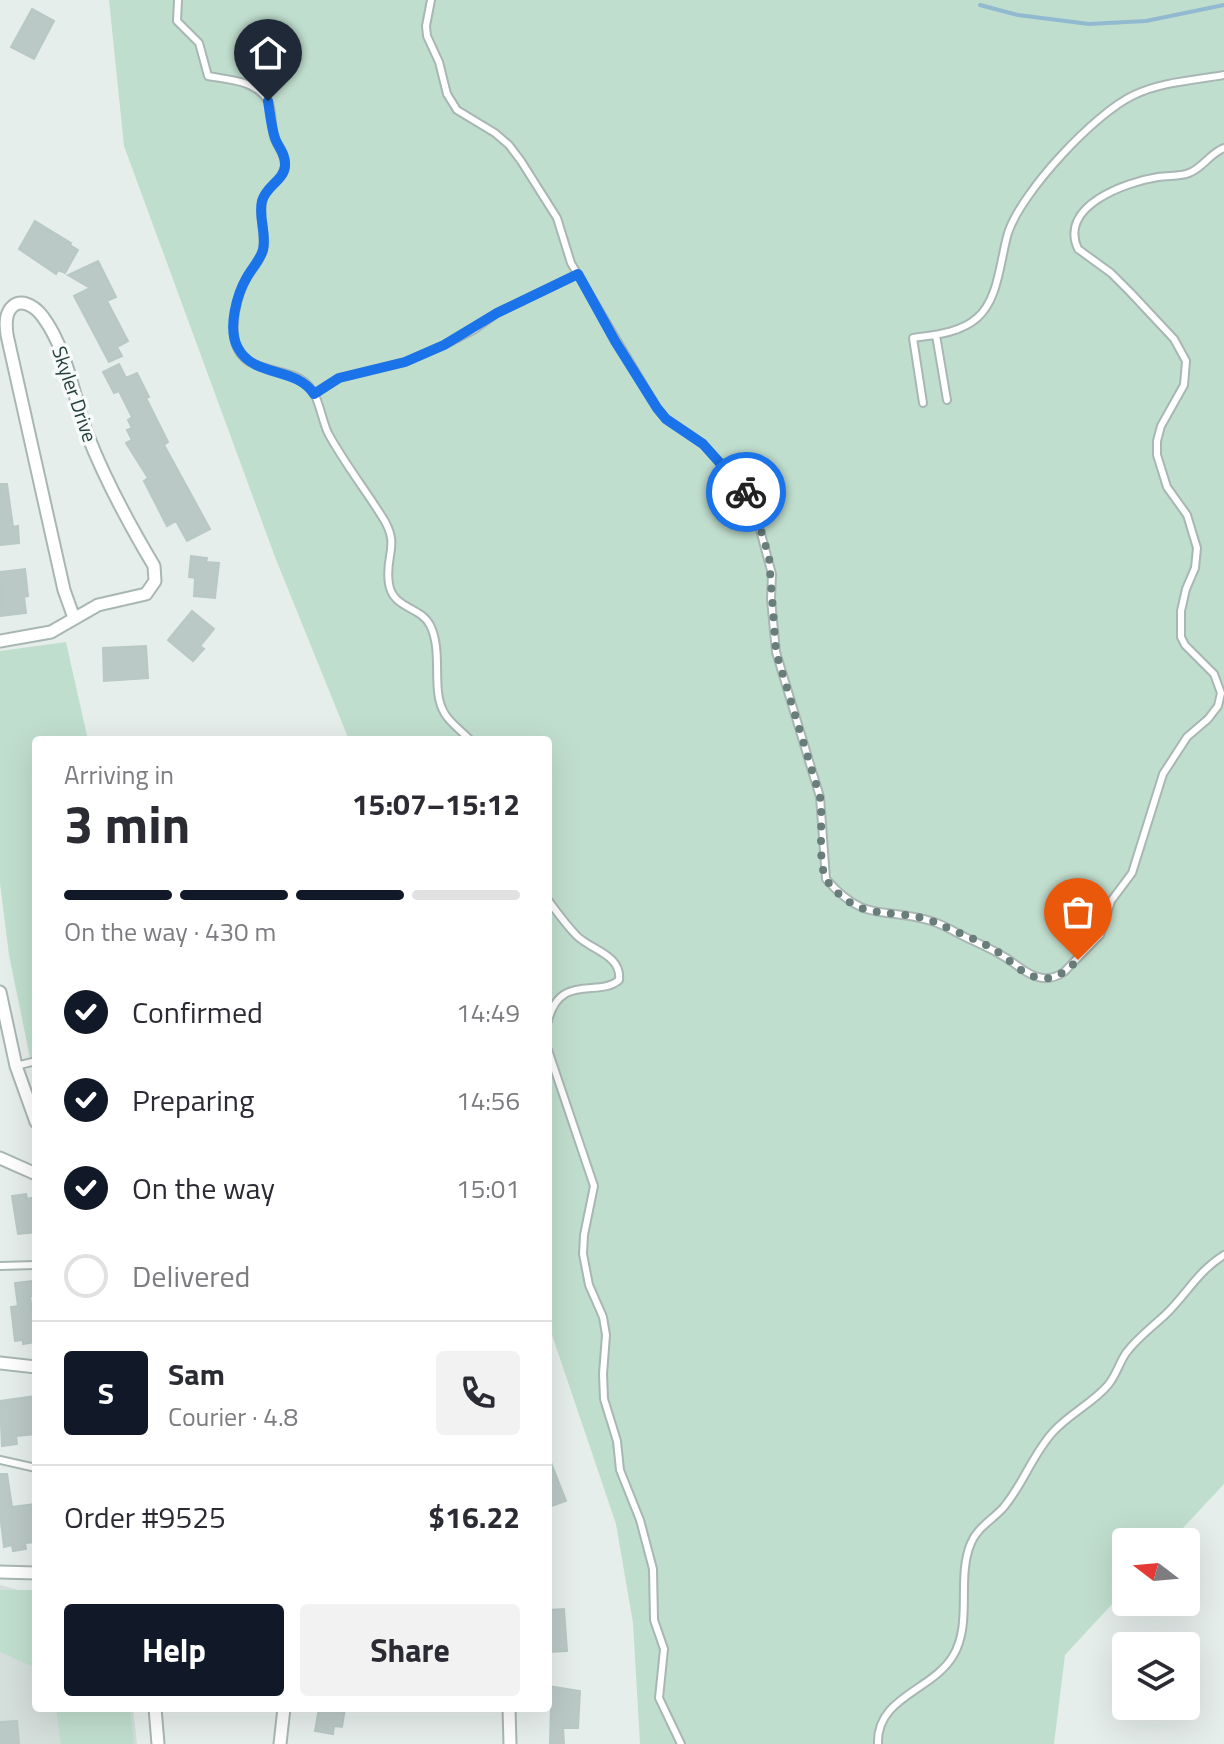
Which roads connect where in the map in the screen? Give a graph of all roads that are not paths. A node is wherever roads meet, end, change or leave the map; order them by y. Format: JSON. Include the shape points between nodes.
{"nodes":[{"id":1,"x":178,"y":0,"type":"edge"},
{"id":2,"x":431,"y":0,"type":"edge"},
{"id":3,"x":1224,"y":75,"type":"edge"},
{"id":4,"x":1224,"y":148,"type":"edge"},
{"id":5,"x":578,"y":274,"type":"junction"},
{"id":6,"x":936,"y":335,"type":"junction"},
{"id":7,"x":314,"y":394,"type":"junction"},
{"id":8,"x":947,"y":400,"type":"dead end"},
{"id":9,"x":923,"y":403,"type":"dead end"},
{"id":10,"x":74,"y":618,"type":"junction"},
{"id":11,"x":0,"y":641,"type":"edge"},
{"id":12,"x":466,"y":736,"type":"edge"},
{"id":13,"x":552,"y":905,"type":"edge"},
{"id":14,"x":0,"y":992,"type":"edge"},
{"id":15,"x":552,"y":1010,"type":"edge"},
{"id":16,"x":32,"y":1062,"type":"edge"},
{"id":17,"x":552,"y":1062,"type":"edge"},
{"id":18,"x":16,"y":1066,"type":"junction"},
{"id":19,"x":32,"y":1111,"type":"edge"},
{"id":20,"x":0,"y":1158,"type":"edge"},
{"id":21,"x":32,"y":1172,"type":"edge"},
{"id":22,"x":1224,"y":1255,"type":"edge"},
{"id":23,"x":32,"y":1265,"type":"edge"},
{"id":24,"x":0,"y":1266,"type":"edge"},
{"id":25,"x":0,"y":1363,"type":"edge"},
{"id":26,"x":32,"y":1367,"type":"edge"},
{"id":27,"x":0,"y":1460,"type":"edge"},
{"id":28,"x":32,"y":1467,"type":"edge"},
{"id":29,"x":0,"y":1572,"type":"edge"},
{"id":30,"x":32,"y":1573,"type":"edge"},
{"id":31,"x":155,"y":1712,"type":"edge"},
{"id":32,"x":284,"y":1712,"type":"edge"},
{"id":33,"x":509,"y":1712,"type":"edge"},
{"id":34,"x":158,"y":1744,"type":"edge"},
{"id":35,"x":280,"y":1744,"type":"edge"},
{"id":36,"x":510,"y":1744,"type":"edge"},
{"id":37,"x":681,"y":1744,"type":"edge"},
{"id":38,"x":878,"y":1744,"type":"edge"}],
"edges":[{"from":1,"to":7,"type":"lane","via":[[177,21],[199,43],[208,76],[248,83],[268,101],[273,134],[285,160],[282,176],[262,201],[262,252],[240,294],[235,342],[247,360],[304,381]]},
{"from":2,"to":5,"type":"lane","via":[[427,36],[447,94],[457,110],[495,133],[515,153],[557,218]]},
{"from":3,"to":6,"type":"lane","via":[[1135,94],[1113,108],[1061,157],[1020,208],[992,293],[978,318]]},
{"from":4,"to":5,"type":"lane","via":[[1192,172],[1135,182],[1107,195],[1087,207],[1074,231],[1078,249],[1130,292],[1174,339],[1186,361],[1184,385],[1161,426],[1157,455],[1197,548],[1181,611],[1181,637],[1214,674],[1221,693],[1218,706],[1187,737],[1163,774],[1132,873],[1111,901],[1100,935],[1058,977],[1029,975],[994,949],[936,922],[850,904],[826,879],[823,812],[776,652],[772,574],[754,508],[703,444],[657,408]]},
{"from":5,"to":7,"type":"lane","via":[[444,345],[405,362],[339,378]]},
{"from":6,"to":8,"type":"lane"},
{"from":6,"to":9,"type":"lane","via":[[913,338]]},
{"from":7,"to":12,"type":"lane","via":[[331,438],[389,526],[388,583],[405,607],[429,623],[439,654],[443,711]]},
{"from":10,"to":10,"type":"street","name":"Skyler Drive","via":[[7,335],[8,313],[22,302],[37,309],[54,336],[102,469],[156,574],[146,594],[108,601]]},
{"from":10,"to":11,"type":"street","name":"Skyler Drive","via":[[51,632]]},
{"from":13,"to":15,"type":"lane","via":[[575,934],[607,955],[620,972],[613,985],[571,991]]},
{"from":14,"to":18,"type":"street"},
{"from":16,"to":18,"type":"lane"},
{"from":17,"to":37,"type":"lane","via":[[594,1186],[583,1254],[606,1335],[604,1399],[620,1470],[653,1569],[652,1607],[664,1649],[659,1698]]},
{"from":18,"to":19,"type":"street"},
{"from":20,"to":21,"type":"street"},
{"from":22,"to":38,"type":"lane","via":[[1137,1340],[1108,1385],[1053,1431],[1009,1500],[971,1540],[954,1655],[926,1685],[892,1708],[877,1731]]},
{"from":23,"to":24,"type":"lane"},
{"from":25,"to":26,"type":"street"},
{"from":27,"to":28,"type":"lane"},
{"from":29,"to":30,"type":"street"},
{"from":31,"to":34,"type":"street"},
{"from":32,"to":35,"type":"street"},
{"from":33,"to":36,"type":"street"}]}
